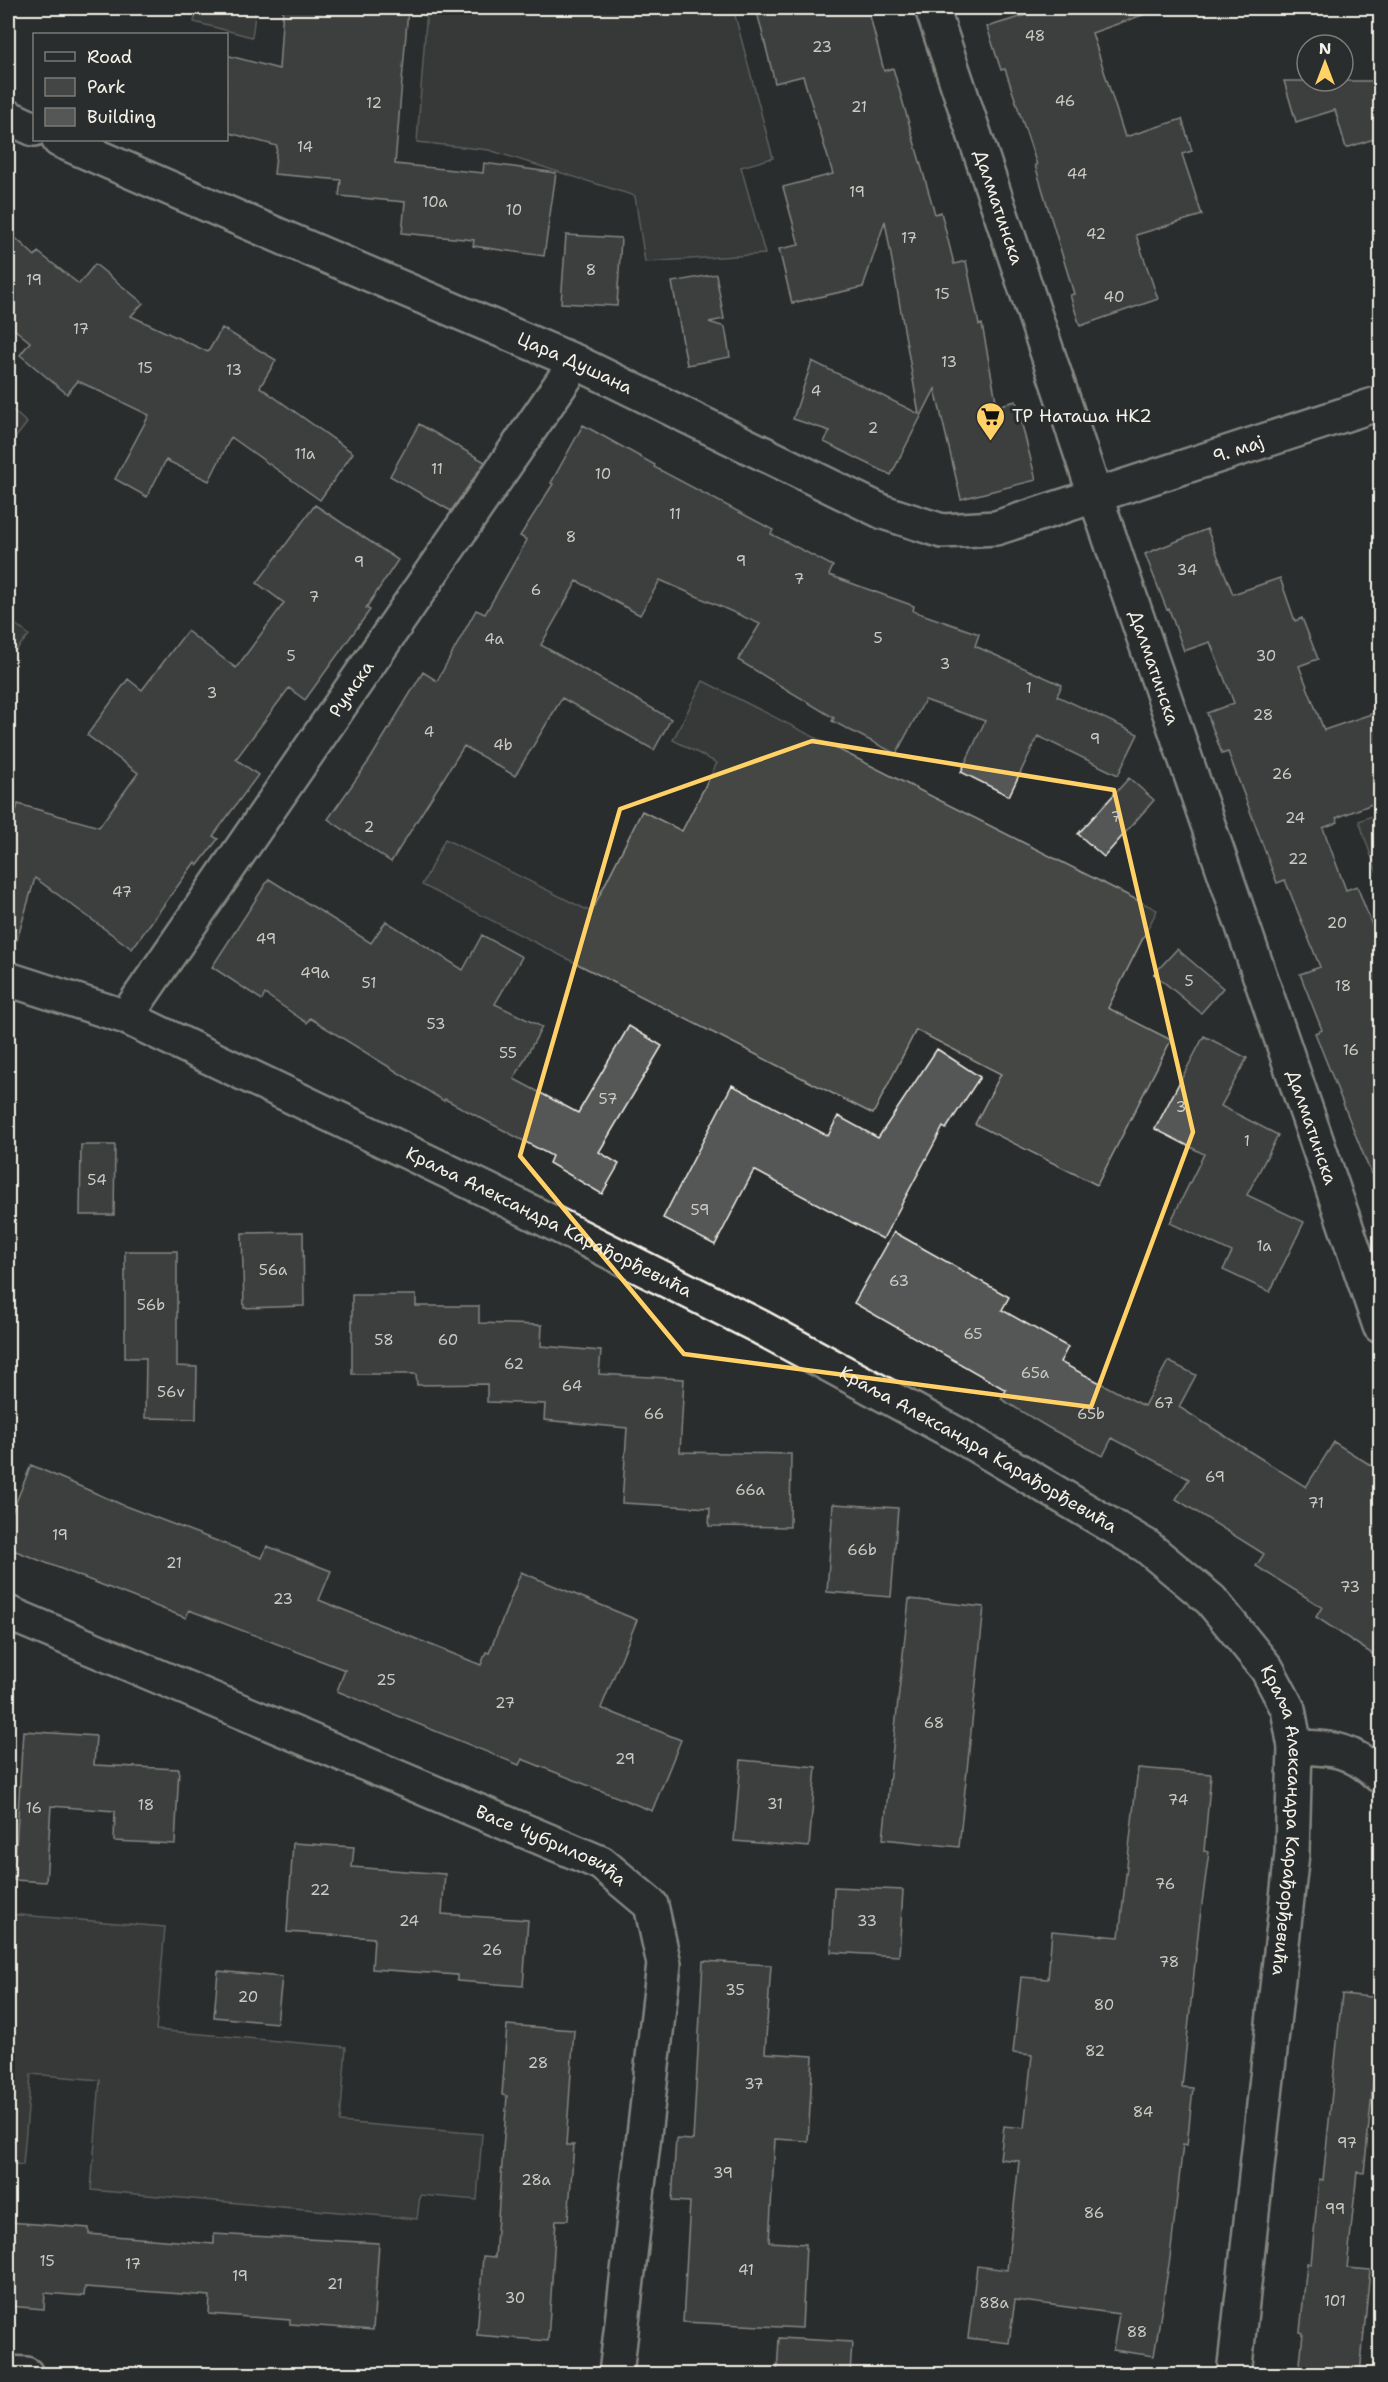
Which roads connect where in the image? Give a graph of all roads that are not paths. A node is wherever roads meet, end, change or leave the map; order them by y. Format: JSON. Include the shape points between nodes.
{"nodes":[{"id":1,"x":932,"y":8,"type":"edge"},
{"id":2,"x":8,"y":117,"type":"edge"},
{"id":3,"x":33,"y":129,"type":"edge"},
{"id":4,"x":61,"y":141,"type":"edge"},
{"id":5,"x":576,"y":362,"type":"junction"},
{"id":6,"x":1380,"y":403,"type":"edge"},
{"id":7,"x":1095,"y":495,"type":"junction"},
{"id":8,"x":8,"y":979,"type":"edge"},
{"id":9,"x":126,"y":1017,"type":"junction"},
{"id":10,"x":1380,"y":1326,"type":"edge"},
{"id":11,"x":8,"y":1613,"type":"edge"},
{"id":12,"x":1295,"y":1747,"type":"junction"},
{"id":13,"x":1376,"y":1763,"type":"edge"},
{"id":14,"x":8,"y":2373,"type":"edge"},
{"id":15,"x":26,"y":2374,"type":"edge"},
{"id":16,"x":616,"y":2374,"type":"edge"},
{"id":17,"x":1234,"y":2374,"type":"edge"}],
"edges":[{"from":1,"to":7,"type":"street","name":"Далматинска"},
{"from":2,"to":3,"type":"street"},
{"from":4,"to":5,"type":"street","name":"Цара Душана"},
{"from":5,"to":7,"type":"street","name":"Цара Душана","via":[[883,513],[942,531],[996,528]]},
{"from":5,"to":9,"type":"street","name":"Румска"},
{"from":6,"to":7,"type":"street","name":"9. мај"},
{"from":7,"to":10,"type":"street","name":"Далматинска"},
{"from":8,"to":9,"type":"street","name":"Краља Александра Карађорђевића"},
{"from":9,"to":12,"type":"street","name":"Краља Александра Карађорђевића","via":[[487,1190],[758,1326],[962,1437],[1146,1546],[1211,1600],[1267,1669],[1288,1709]]},
{"from":11,"to":16,"type":"street","name":"Васе Чубриловића","via":[[601,1863],[651,1905],[664,1964]]},
{"from":12,"to":13,"type":"street","via":[[1333,1748]]},
{"from":12,"to":17,"type":"street","name":"Краља Александра Карађорђевића","via":[[1292,1853]]},
{"from":14,"to":15,"type":"street"}]}
